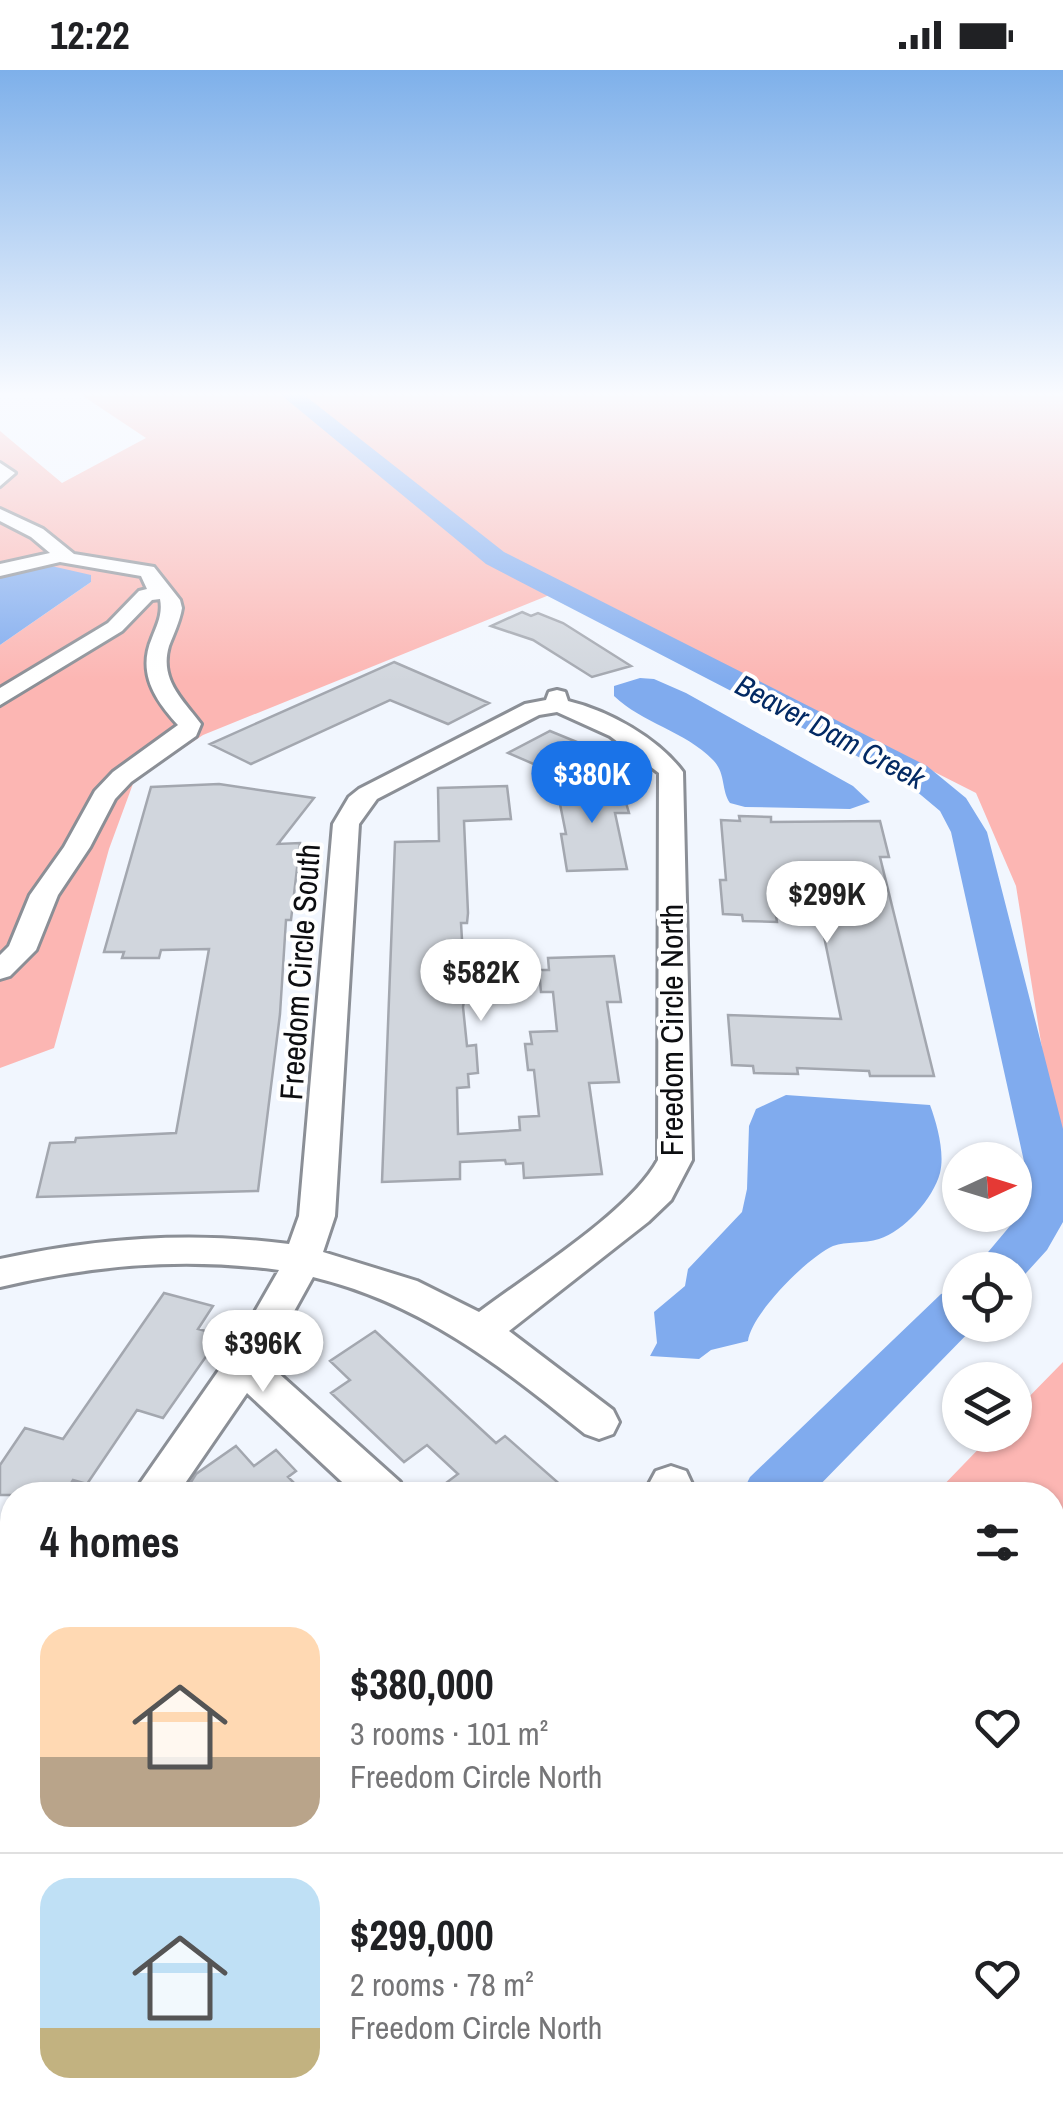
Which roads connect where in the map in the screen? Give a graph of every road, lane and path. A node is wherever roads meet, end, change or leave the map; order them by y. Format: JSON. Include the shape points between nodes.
{"nodes":[{"id":1,"x":0,"y":514,"type":"edge"},
{"id":2,"x":61,"y":556,"type":"junction"},
{"id":3,"x":0,"y":570,"type":"edge"},
{"id":4,"x":158,"y":592,"type":"junction"},
{"id":5,"x":115,"y":627,"type":"junction"},
{"id":6,"x":163,"y":628,"type":"junction"},
{"id":7,"x":0,"y":698,"type":"edge"},
{"id":8,"x":557,"y":701,"type":"joint"},
{"id":9,"x":0,"y":970,"type":"edge"},
{"id":10,"x":306,"y":1259,"type":"junction"},
{"id":11,"x":0,"y":1273,"type":"edge"},
{"id":12,"x":480,"y":1332,"type":"junction"},
{"id":13,"x":242,"y":1364,"type":"junction"},
{"id":14,"x":598,"y":1422,"type":"dead end"},
{"id":15,"x":162,"y":1482,"type":"edge"},
{"id":16,"x":371,"y":1482,"type":"edge"}],
"edges":[{"from":1,"to":2,"type":"street","via":[[41,535]]},
{"from":2,"to":3,"type":"street"},
{"from":2,"to":4,"type":"street","via":[[142,569],[154,577]]},
{"from":4,"to":5,"type":"street","via":[[142,598]]},
{"from":4,"to":6,"type":"street","via":[[174,604]]},
{"from":5,"to":6,"type":"street"},
{"from":5,"to":7,"type":"street"},
{"from":6,"to":9,"type":"street","via":[[156,667],[169,702],[190,727],[104,796],[44,895],[22,950]]},
{"from":8,"to":10,"type":"street","name":"Freedom Circle South","via":[[368,794],[351,812],[318,1216]]},
{"from":8,"to":12,"type":"street","name":"Freedom Circle North","via":[[647,750],[671,772],[675,1160],[658,1191],[635,1213]]},
{"from":10,"to":11,"type":"street","via":[[149,1248],[79,1254]]},
{"from":10,"to":12,"type":"street","via":[[378,1280]]},
{"from":10,"to":13,"type":"street","name":"Freedom Circle South"},
{"from":12,"to":14,"type":"street"},
{"from":13,"to":15,"type":"street","name":"Freedom Circle South"},
{"from":13,"to":16,"type":"street"}]}
